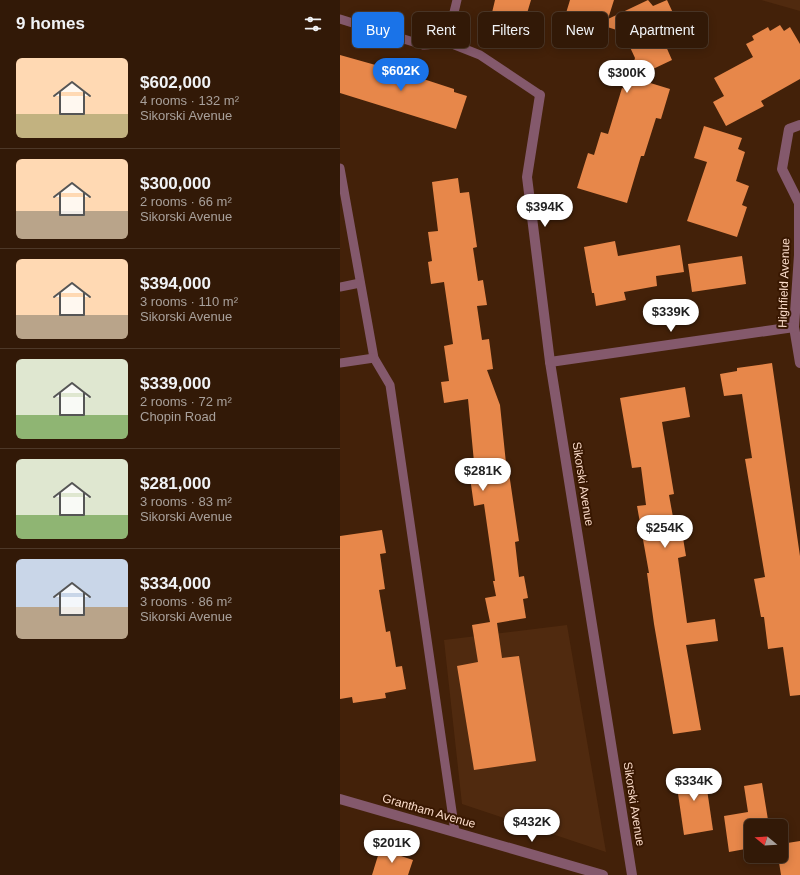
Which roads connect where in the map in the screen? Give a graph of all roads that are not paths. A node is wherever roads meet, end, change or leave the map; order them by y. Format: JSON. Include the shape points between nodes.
{"nodes":[{"id":1,"x":457,"y":0,"type":"edge"},
{"id":2,"x":454,"y":12,"type":"edge"},
{"id":3,"x":340,"y":20,"type":"edge"},
{"id":4,"x":412,"y":42,"type":"edge"},
{"id":5,"x":462,"y":48,"type":"edge"},
{"id":6,"x":540,"y":95,"type":"joint"},
{"id":7,"x":800,"y":125,"type":"edge"},
{"id":8,"x":340,"y":168,"type":"edge"},
{"id":9,"x":799,"y":203,"type":"edge"},
{"id":10,"x":344,"y":218,"type":"edge"},
{"id":11,"x":799,"y":255,"type":"edge"},
{"id":12,"x":360,"y":283,"type":"junction"},
{"id":13,"x":340,"y":287,"type":"edge"},
{"id":14,"x":794,"y":327,"type":"junction"},
{"id":15,"x":374,"y":358,"type":"junction"},
{"id":16,"x":550,"y":362,"type":"junction"},
{"id":17,"x":340,"y":363,"type":"edge"},
{"id":18,"x":800,"y":363,"type":"edge"},
{"id":19,"x":340,"y":799,"type":"edge"},
{"id":20,"x":455,"y":832,"type":"junction"},
{"id":21,"x":603,"y":875,"type":"edge"},
{"id":22,"x":632,"y":875,"type":"edge"}],
"edges":[{"from":1,"to":2,"type":"lane"},
{"from":3,"to":4,"type":"lane"},
{"from":5,"to":6,"type":"lane","via":[[480,55]]},
{"from":6,"to":16,"type":"street","name":"Sikorski Avenue","via":[[527,177]]},
{"from":7,"to":9,"type":"street","name":"Highfield Avenue","via":[[789,129],[782,169]]},
{"from":8,"to":10,"type":"lane"},
{"from":9,"to":11,"type":"street","name":"Highfield Avenue"},
{"from":10,"to":12,"type":"lane"},
{"from":11,"to":14,"type":"street","name":"Highfield Avenue"},
{"from":12,"to":13,"type":"lane"},
{"from":12,"to":15,"type":"lane"},
{"from":14,"to":16,"type":"street"},
{"from":14,"to":18,"type":"street","name":"Highfield Avenue"},
{"from":15,"to":17,"type":"lane"},
{"from":15,"to":20,"type":"lane","via":[[390,385]]},
{"from":16,"to":22,"type":"street","name":"Sikorski Avenue"},
{"from":19,"to":20,"type":"street","name":"Grantham Avenue"},
{"from":20,"to":21,"type":"street","name":"Grantham Avenue"}]}
